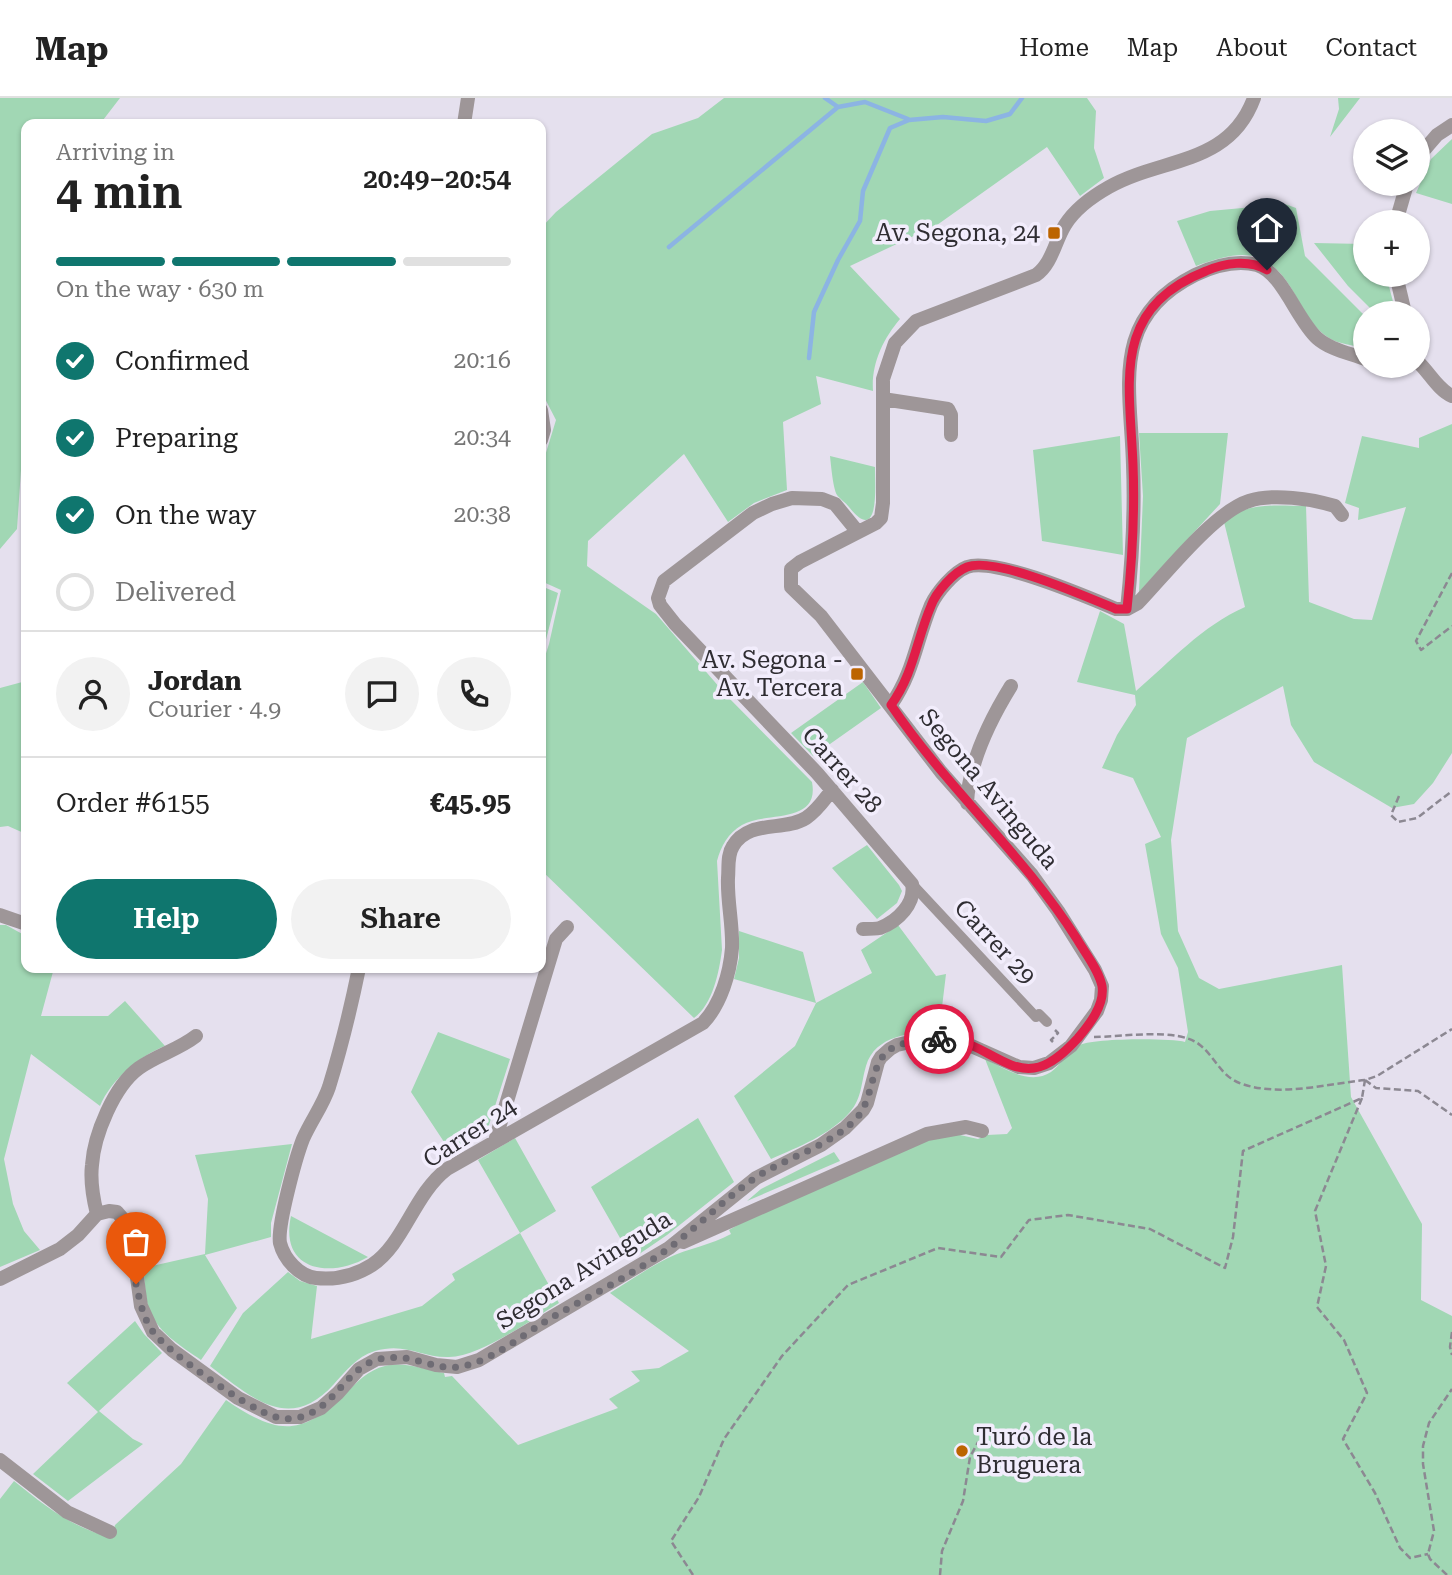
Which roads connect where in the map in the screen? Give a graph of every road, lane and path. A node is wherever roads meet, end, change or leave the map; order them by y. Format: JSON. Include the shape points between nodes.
{"nodes":[{"id":1,"x":468,"y":98,"type":"edge"},
{"id":2,"x":1254,"y":98,"type":"edge"},
{"id":3,"x":465,"y":119,"type":"edge"},
{"id":4,"x":1452,"y":125,"type":"edge"},
{"id":5,"x":1430,"y":143,"type":"edge"},
{"id":6,"x":1353,"y":354,"type":"edge"},
{"id":7,"x":1430,"y":375,"type":"edge"},
{"id":8,"x":1451,"y":398,"type":"edge"},
{"id":9,"x":883,"y":399,"type":"junction"},
{"id":10,"x":951,"y":435,"type":"dead end"},
{"id":11,"x":1342,"y":515,"type":"dead end"},
{"id":12,"x":856,"y":531,"type":"junction"},
{"id":13,"x":1452,"y":573,"type":"edge"},
{"id":14,"x":1127,"y":609,"type":"junction"},
{"id":15,"x":1452,"y":626,"type":"edge"},
{"id":16,"x":1011,"y":685,"type":"dead end"},
{"id":17,"x":891,"y":705,"type":"junction"},
{"id":18,"x":832,"y":790,"type":"junction"},
{"id":19,"x":1452,"y":791,"type":"edge"},
{"id":20,"x":1399,"y":796,"type":"dead end"},
{"id":21,"x":967,"y":803,"type":"junction"},
{"id":22,"x":912,"y":884,"type":"junction"},
{"id":23,"x":0,"y":915,"type":"edge"},
{"id":24,"x":21,"y":922,"type":"edge"},
{"id":25,"x":567,"y":927,"type":"dead end"},
{"id":26,"x":863,"y":929,"type":"dead end"},
{"id":27,"x":546,"y":972,"type":"edge"},
{"id":28,"x":358,"y":973,"type":"edge"},
{"id":29,"x":546,"y":973,"type":"edge"},
{"id":30,"x":1050,"y":1025,"type":"joint"},
{"id":31,"x":1452,"y":1028,"type":"edge"},
{"id":32,"x":196,"y":1036,"type":"dead end"},
{"id":33,"x":1079,"y":1037,"type":"junction"},
{"id":34,"x":1063,"y":1052,"type":"junction"},
{"id":35,"x":1365,"y":1080,"type":"junction"},
{"id":36,"x":1362,"y":1098,"type":"junction"},
{"id":37,"x":1452,"y":1115,"type":"edge"},
{"id":38,"x":982,"y":1131,"type":"dead end"},
{"id":39,"x":495,"y":1141,"type":"junction"},
{"id":40,"x":97,"y":1214,"type":"junction"},
{"id":41,"x":668,"y":1248,"type":"junction"},
{"id":42,"x":0,"y":1279,"type":"edge"},
{"id":43,"x":1452,"y":1332,"type":"edge"},
{"id":44,"x":1452,"y":1355,"type":"edge"},
{"id":45,"x":1452,"y":1389,"type":"edge"},
{"id":46,"x":978,"y":1442,"type":"dead end"},
{"id":47,"x":0,"y":1460,"type":"edge"},
{"id":48,"x":110,"y":1532,"type":"dead end"},
{"id":49,"x":1428,"y":1553,"type":"junction"},
{"id":50,"x":693,"y":1575,"type":"edge"},
{"id":51,"x":940,"y":1575,"type":"edge"},
{"id":52,"x":1447,"y":1575,"type":"edge"}],
"edges":[{"from":1,"to":3,"type":"street"},
{"from":2,"to":9,"type":"street","name":"Segona Avinguda","via":[[1238,126],[1213,148],[1123,180],[1085,204],[1066,222],[1045,265],[1035,275],[909,326],[886,364]]},
{"from":4,"to":5,"type":"street"},
{"from":6,"to":14,"type":"street","via":[[1315,336],[1276,279],[1260,266],[1238,263],[1212,268],[1184,281],[1155,304],[1137,334],[1128,374],[1133,467]]},
{"from":7,"to":8,"type":"street"},
{"from":9,"to":10,"type":"street","via":[[948,410]]},
{"from":9,"to":12,"type":"street","name":"Segona Avinguda","via":[[881,517]]},
{"from":11,"to":14,"type":"street","via":[[1335,506],[1307,499],[1252,500],[1239,505],[1214,523]]},
{"from":12,"to":17,"type":"street","name":"Segona Avinguda","via":[[791,569],[790,587],[821,616]]},
{"from":12,"to":18,"type":"street","name":"Carrer 28","via":[[829,501],[783,500],[736,524],[664,580],[659,593],[660,605],[674,624]]},
{"from":13,"to":15,"type":"path","via":[[1416,641],[1421,650]]},
{"from":14,"to":17,"type":"street","via":[[1004,568],[967,567],[932,604],[905,686]]},
{"from":16,"to":21,"type":"street","via":[[983,740],[969,778]]},
{"from":17,"to":21,"type":"street","name":"Segona Avinguda"},
{"from":18,"to":22,"type":"street","name":"Carrer 28"},
{"from":18,"to":39,"type":"street","name":"Carrer 24","via":[[806,818],[751,831],[731,849],[732,951],[719,999],[703,1023]]},
{"from":19,"to":20,"type":"path","via":[[1417,818],[1398,822],[1391,815]]},
{"from":21,"to":33,"type":"street","name":"Segona Avinguda","via":[[1032,875],[1095,970],[1102,986],[1101,1000]]},
{"from":22,"to":26,"type":"street","via":[[912,899],[906,909],[882,927]]},
{"from":22,"to":30,"type":"street","name":"Carrer 29","via":[[1035,1017],[1039,1014]]},
{"from":23,"to":24,"type":"street"},
{"from":25,"to":27,"type":"street","via":[[556,939]]},
{"from":28,"to":39,"type":"street","name":"Carrer 24","via":[[329,1088],[304,1136],[282,1220],[280,1242],[290,1262],[318,1278],[343,1277],[365,1269],[387,1251],[435,1179]]},
{"from":29,"to":39,"type":"street"},
{"from":30,"to":34,"type":"path","via":[[1058,1033],[1051,1040]]},
{"from":31,"to":35,"type":"path"},
{"from":32,"to":40,"type":"street","via":[[138,1069],[113,1097],[92,1159]]},
{"from":33,"to":34,"type":"street","name":"Segona Avinguda"},
{"from":33,"to":35,"type":"path","via":[[1173,1035],[1192,1040],[1226,1076],[1259,1088]]},
{"from":34,"to":41,"type":"street","name":"Segona Avinguda","via":[[1034,1068],[1020,1067],[958,1040],[927,1038],[897,1045],[881,1056],[867,1103],[855,1120],[821,1145],[756,1178]]},
{"from":35,"to":36,"type":"path"},
{"from":35,"to":37,"type":"path","via":[[1376,1088],[1418,1091]]},
{"from":36,"to":49,"type":"path","via":[[1315,1211],[1326,1266],[1317,1307],[1343,1340],[1367,1393],[1343,1439],[1405,1556]]},
{"from":36,"to":50,"type":"path","via":[[1243,1151],[1225,1268],[1150,1229],[1068,1215],[1030,1220],[1001,1256],[938,1248],[848,1285],[782,1356],[724,1439],[699,1497],[671,1541]]},
{"from":38,"to":41,"type":"street","via":[[956,1128],[915,1138]]},
{"from":40,"to":41,"type":"street","name":"Segona Avinguda","via":[[117,1212],[130,1227],[141,1306],[158,1337],[238,1398],[267,1415],[285,1419],[321,1408],[359,1369],[377,1359],[407,1357],[457,1367],[479,1360]]},
{"from":40,"to":42,"type":"street","via":[[60,1249]]},
{"from":43,"to":44,"type":"path"},
{"from":45,"to":49,"type":"path","via":[[1429,1423],[1423,1446],[1434,1531]]},
{"from":46,"to":51,"type":"path","via":[[970,1457],[963,1501],[942,1551]]},
{"from":47,"to":48,"type":"street","via":[[67,1512]]},
{"from":49,"to":52,"type":"path"}]}
